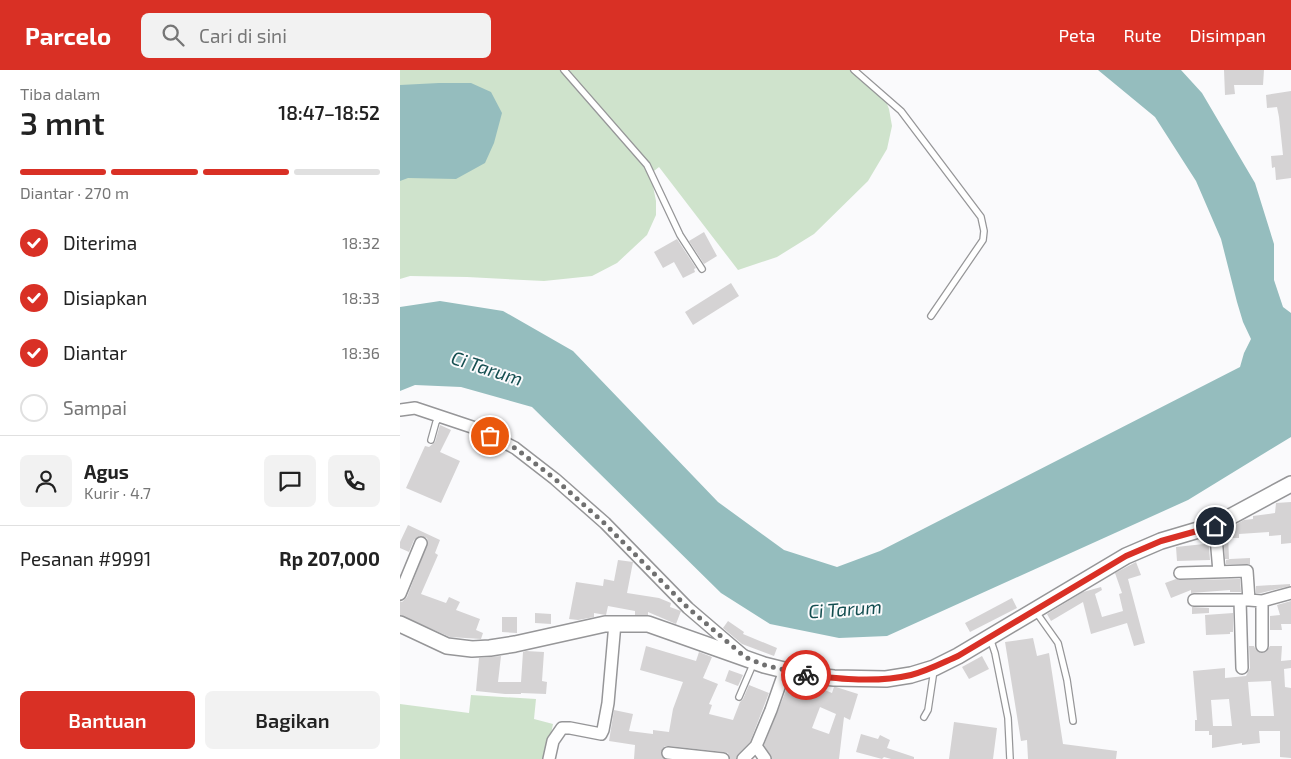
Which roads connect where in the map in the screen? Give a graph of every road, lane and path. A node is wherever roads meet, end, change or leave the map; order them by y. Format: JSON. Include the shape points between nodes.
{"nodes":[{"id":1,"x":564,"y":70,"type":"edge"},
{"id":2,"x":854,"y":70,"type":"edge"},
{"id":3,"x":702,"y":269,"type":"dead end"},
{"id":4,"x":931,"y":316,"type":"dead end"},
{"id":5,"x":400,"y":410,"type":"edge"},
{"id":6,"x":440,"y":416,"type":"junction"},
{"id":7,"x":431,"y":440,"type":"dead end"},
{"id":8,"x":1291,"y":484,"type":"edge"},
{"id":9,"x":1215,"y":526,"type":"junction"},
{"id":10,"x":421,"y":543,"type":"dead end"},
{"id":11,"x":1219,"y":572,"type":"junction"},
{"id":12,"x":1180,"y":573,"type":"dead end"},
{"id":13,"x":1291,"y":593,"type":"edge"},
{"id":14,"x":400,"y":594,"type":"edge"},
{"id":15,"x":1194,"y":600,"type":"dead end"},
{"id":16,"x":1244,"y":600,"type":"junction"},
{"id":17,"x":1262,"y":601,"type":"junction"},
{"id":18,"x":1035,"y":610,"type":"junction"},
{"id":19,"x":615,"y":623,"type":"junction"},
{"id":20,"x":400,"y":624,"type":"edge"},
{"id":21,"x":989,"y":636,"type":"junction"},
{"id":22,"x":1262,"y":646,"type":"dead end"},
{"id":23,"x":749,"y":659,"type":"junction"},
{"id":24,"x":934,"y":668,"type":"junction"},
{"id":25,"x":1242,"y":668,"type":"dead end"},
{"id":26,"x":785,"y":670,"type":"junction"},
{"id":27,"x":739,"y":697,"type":"dead end"},
{"id":28,"x":924,"y":717,"type":"dead end"},
{"id":29,"x":1073,"y":721,"type":"dead end"},
{"id":30,"x":756,"y":746,"type":"junction"},
{"id":31,"x":668,"y":753,"type":"dead end"},
{"id":32,"x":549,"y":759,"type":"edge"},
{"id":33,"x":723,"y":759,"type":"edge"},
{"id":34,"x":743,"y":759,"type":"edge"},
{"id":35,"x":765,"y":759,"type":"edge"},
{"id":36,"x":1010,"y":759,"type":"edge"}],
"edges":[{"from":1,"to":3,"type":"lane","via":[[647,165],[680,235]]},
{"from":2,"to":4,"type":"lane","via":[[901,111],[981,218],[984,240]]},
{"from":5,"to":6,"type":"street","via":[[415,408]]},
{"from":6,"to":7,"type":"lane"},
{"from":6,"to":23,"type":"street","via":[[478,429],[515,448],[604,523],[688,608]]},
{"from":8,"to":9,"type":"street"},
{"from":9,"to":11,"type":"street"},
{"from":9,"to":18,"type":"street","via":[[1161,541],[1126,556]]},
{"from":10,"to":14,"type":"street"},
{"from":11,"to":12,"type":"street"},
{"from":11,"to":16,"type":"street","via":[[1247,571]]},
{"from":13,"to":17,"type":"street"},
{"from":15,"to":16,"type":"street"},
{"from":16,"to":17,"type":"street"},
{"from":16,"to":25,"type":"street"},
{"from":17,"to":22,"type":"street"},
{"from":18,"to":21,"type":"street"},
{"from":18,"to":29,"type":"lane","via":[[1058,643]]},
{"from":19,"to":20,"type":"street","via":[[515,644],[472,649],[447,646]]},
{"from":19,"to":23,"type":"street","via":[[648,624]]},
{"from":19,"to":32,"type":"street","via":[[604,730],[601,734],[562,728],[554,740]]},
{"from":21,"to":24,"type":"street"},
{"from":21,"to":36,"type":"lane","via":[[1008,718]]},
{"from":23,"to":26,"type":"street"},
{"from":23,"to":27,"type":"lane"},
{"from":24,"to":26,"type":"street","via":[[911,675],[866,680],[804,675]]},
{"from":24,"to":28,"type":"lane","via":[[928,710]]},
{"from":26,"to":30,"type":"street"},
{"from":30,"to":34,"type":"street"},
{"from":30,"to":35,"type":"street"},
{"from":31,"to":33,"type":"street"}]}
